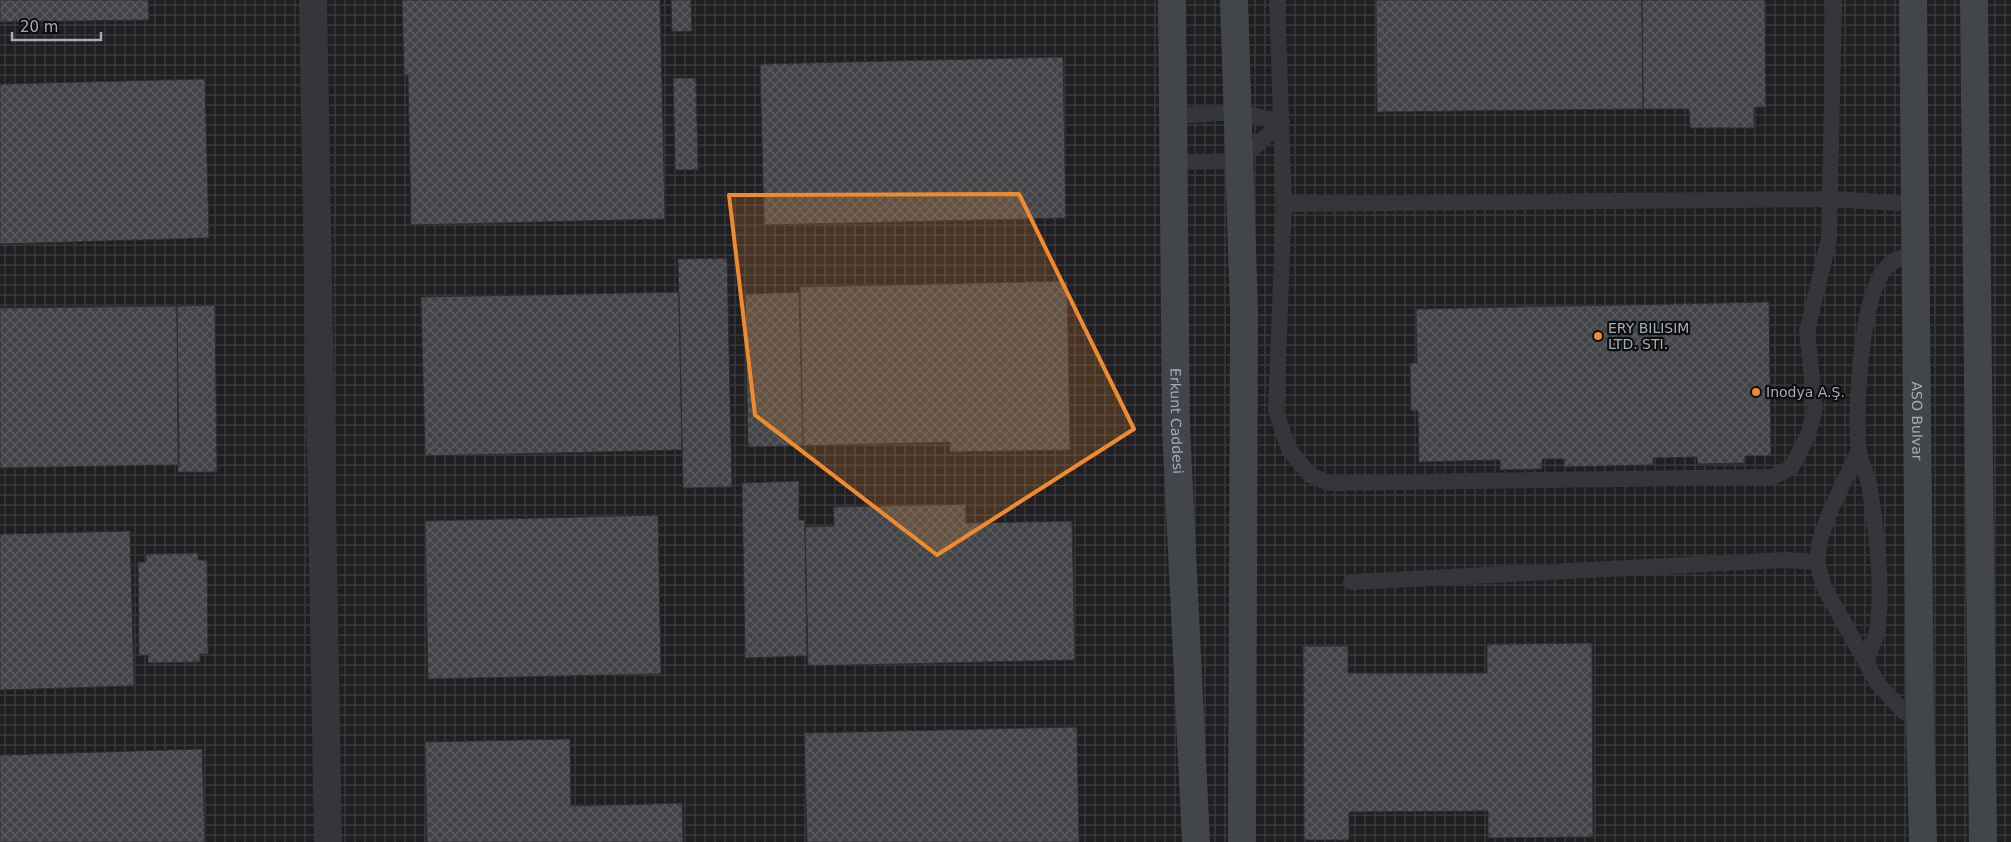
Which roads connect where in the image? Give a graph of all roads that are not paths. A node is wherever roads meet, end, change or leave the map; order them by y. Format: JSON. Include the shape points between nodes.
{"nodes":[{"id":1,"x":313,"y":0,"type":"edge"},
{"id":2,"x":1172,"y":0,"type":"edge"},
{"id":3,"x":1234,"y":0,"type":"edge"},
{"id":4,"x":1277,"y":0,"type":"edge"},
{"id":5,"x":1834,"y":0,"type":"edge"},
{"id":6,"x":1913,"y":0,"type":"edge"},
{"id":7,"x":1974,"y":0,"type":"edge"},
{"id":8,"x":1238,"y":112,"type":"junction"},
{"id":9,"x":1173,"y":116,"type":"junction"},
{"id":10,"x":1282,"y":122,"type":"junction"},
{"id":11,"x":1239,"y":160,"type":"junction"},
{"id":12,"x":1173,"y":162,"type":"junction"},
{"id":13,"x":1831,"y":199,"type":"junction"},
{"id":14,"x":1284,"y":204,"type":"junction"},
{"id":15,"x":1915,"y":204,"type":"junction"},
{"id":16,"x":1914,"y":254,"type":"junction"},
{"id":17,"x":1858,"y":452,"type":"junction"},
{"id":18,"x":1817,"y":562,"type":"junction"},
{"id":19,"x":1350,"y":582,"type":"dead end"},
{"id":20,"x":1866,"y":660,"type":"junction"},
{"id":21,"x":1920,"y":720,"type":"junction"},
{"id":22,"x":328,"y":842,"type":"edge"},
{"id":23,"x":1196,"y":842,"type":"edge"},
{"id":24,"x":1242,"y":842,"type":"edge"},
{"id":25,"x":1923,"y":842,"type":"edge"},
{"id":26,"x":1983,"y":842,"type":"edge"}],
"edges":[{"from":1,"to":22,"type":"street"},
{"from":2,"to":9,"type":"street","name":"Erkunt Caddesi"},
{"from":3,"to":8,"type":"street"},
{"from":4,"to":10,"type":"lane"},
{"from":5,"to":13,"type":"lane"},
{"from":6,"to":15,"type":"street","name":"ASO Bulvar"},
{"from":7,"to":26,"type":"street"},
{"from":8,"to":9,"type":"lane"},
{"from":8,"to":10,"type":"lane"},
{"from":8,"to":11,"type":"street"},
{"from":9,"to":12,"type":"street","name":"Erkunt Caddesi"},
{"from":10,"to":11,"type":"lane"},
{"from":10,"to":14,"type":"lane"},
{"from":11,"to":12,"type":"lane"},
{"from":11,"to":24,"type":"street","via":[[1244,311]]},
{"from":12,"to":23,"type":"street","name":"Erkunt Caddesi","via":[[1176,427]]},
{"from":13,"to":14,"type":"lane"},
{"from":13,"to":14,"type":"lane","via":[[1829,239],[1807,331],[1815,409],[1808,435],[1791,468],[1772,477],[1329,483],[1310,476],[1289,450],[1276,411]]},
{"from":13,"to":15,"type":"lane"},
{"from":15,"to":16,"type":"street","name":"ASO Bulvar"},
{"from":16,"to":17,"type":"lane","via":[[1891,263],[1878,278],[1874,290],[1861,357]]},
{"from":16,"to":21,"type":"street","name":"ASO Bulvar"},
{"from":17,"to":18,"type":"lane","via":[[1820,539]]},
{"from":17,"to":20,"type":"lane","via":[[1869,482],[1880,599],[1876,636]]},
{"from":18,"to":19,"type":"lane","via":[[1785,560]]},
{"from":18,"to":20,"type":"lane","via":[[1824,587]]},
{"from":20,"to":21,"type":"lane","via":[[1888,697],[1904,712]]},
{"from":21,"to":25,"type":"street","name":"ASO Bulvar"}]}
